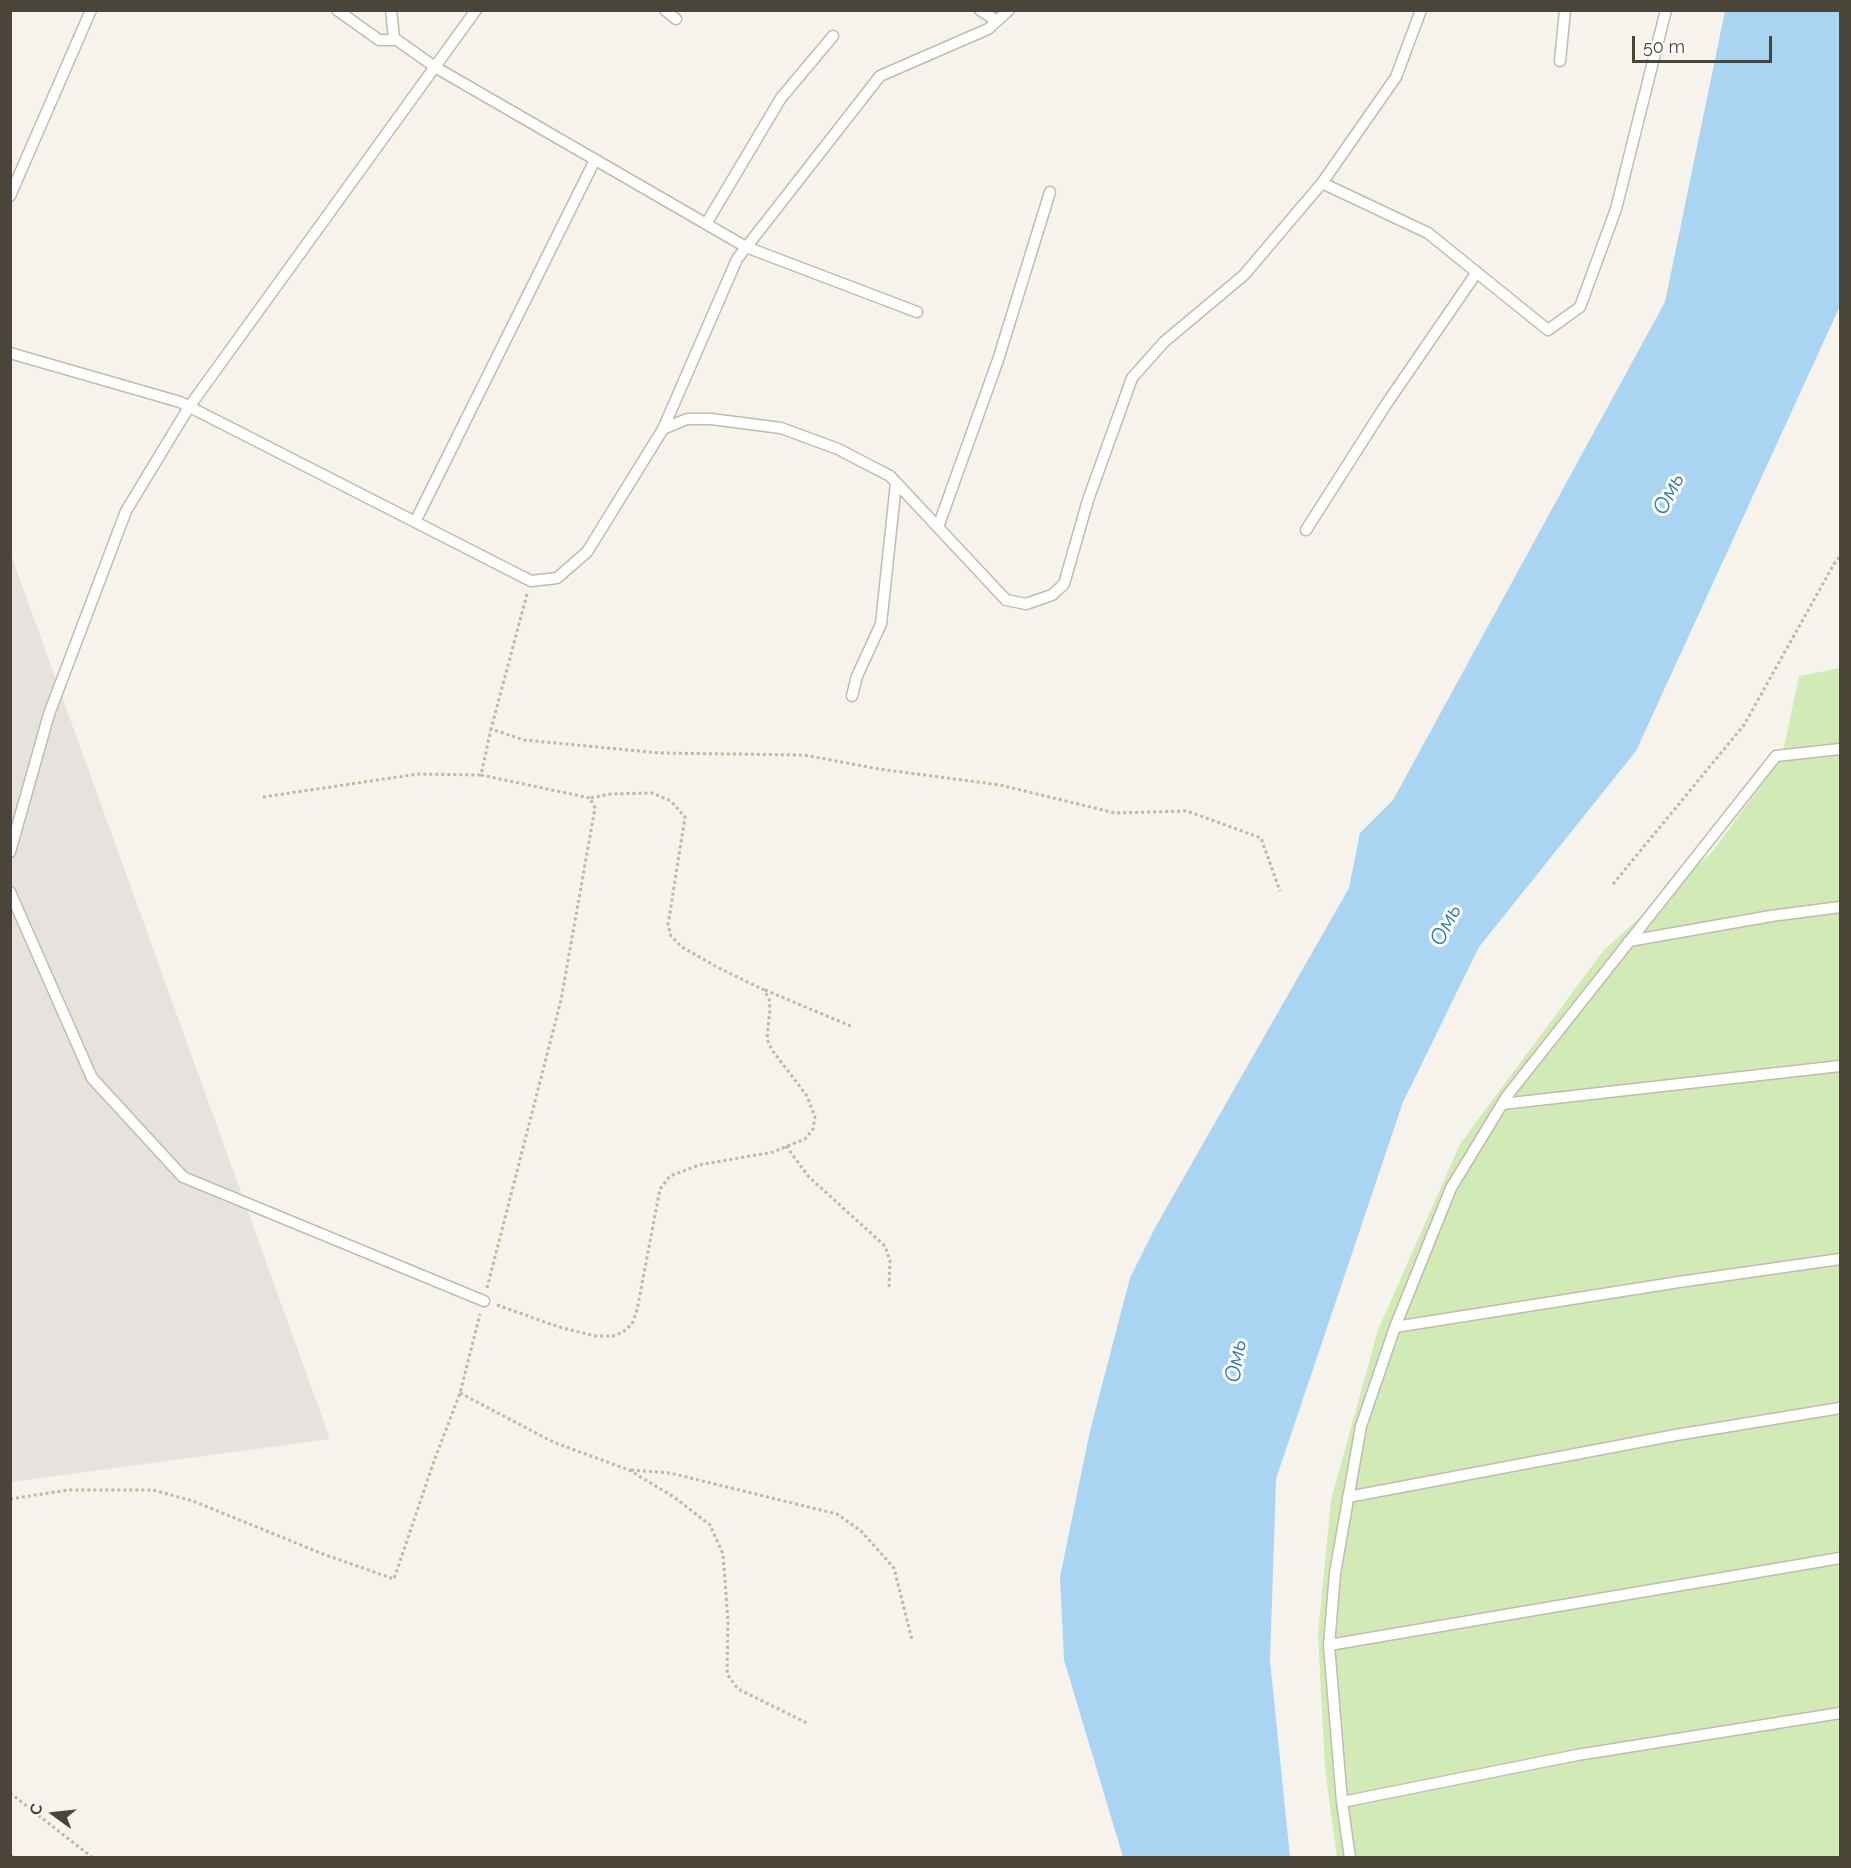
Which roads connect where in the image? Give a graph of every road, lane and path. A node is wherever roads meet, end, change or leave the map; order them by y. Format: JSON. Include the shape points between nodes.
{"nodes":[{"id":1,"x":91,"y":10,"type":"edge"},
{"id":2,"x":337,"y":10,"type":"edge"},
{"id":3,"x":391,"y":10,"type":"edge"},
{"id":4,"x":476,"y":10,"type":"edge"},
{"id":5,"x":665,"y":10,"type":"edge"},
{"id":6,"x":980,"y":10,"type":"edge"},
{"id":7,"x":1009,"y":10,"type":"edge"},
{"id":8,"x":1421,"y":10,"type":"edge"},
{"id":9,"x":1564,"y":10,"type":"edge"},
{"id":10,"x":1666,"y":10,"type":"edge"},
{"id":11,"x":676,"y":19,"type":"dead end"},
{"id":12,"x":997,"y":21,"type":"junction"},
{"id":13,"x":833,"y":36,"type":"dead end"},
{"id":14,"x":397,"y":40,"type":"junction"},
{"id":15,"x":1560,"y":62,"type":"dead end"},
{"id":16,"x":435,"y":67,"type":"junction"},
{"id":17,"x":595,"y":160,"type":"junction"},
{"id":18,"x":1322,"y":183,"type":"junction"},
{"id":19,"x":1050,"y":192,"type":"dead end"},
{"id":20,"x":10,"y":196,"type":"edge"},
{"id":21,"x":706,"y":224,"type":"junction"},
{"id":22,"x":746,"y":247,"type":"junction"},
{"id":23,"x":1477,"y":272,"type":"junction"},
{"id":24,"x":917,"y":312,"type":"dead end"},
{"id":25,"x":10,"y":353,"type":"edge"},
{"id":26,"x":189,"y":407,"type":"junction"},
{"id":27,"x":663,"y":429,"type":"junction"},
{"id":28,"x":896,"y":483,"type":"junction"},
{"id":29,"x":415,"y":522,"type":"junction"},
{"id":30,"x":938,"y":527,"type":"junction"},
{"id":31,"x":1306,"y":530,"type":"dead end"},
{"id":32,"x":1840,"y":556,"type":"edge"},
{"id":33,"x":531,"y":581,"type":"junction"},
{"id":34,"x":852,"y":696,"type":"dead end"},
{"id":35,"x":491,"y":729,"type":"junction"},
{"id":36,"x":1840,"y":749,"type":"edge"},
{"id":37,"x":481,"y":775,"type":"junction"},
{"id":38,"x":263,"y":797,"type":"dead end"},
{"id":39,"x":590,"y":798,"type":"junction"},
{"id":40,"x":10,"y":852,"type":"edge"},
{"id":41,"x":1613,"y":884,"type":"dead end"},
{"id":42,"x":1280,"y":891,"type":"dead end"},
{"id":43,"x":10,"y":892,"type":"edge"},
{"id":44,"x":1840,"y":907,"type":"edge"},
{"id":45,"x":1629,"y":941,"type":"junction"},
{"id":46,"x":764,"y":990,"type":"junction"},
{"id":47,"x":853,"y":1027,"type":"dead end"},
{"id":48,"x":1840,"y":1066,"type":"edge"},
{"id":49,"x":1502,"y":1104,"type":"junction"},
{"id":50,"x":786,"y":1146,"type":"junction"},
{"id":51,"x":1840,"y":1259,"type":"edge"},
{"id":52,"x":889,"y":1288,"type":"dead end"},
{"id":53,"x":484,"y":1300,"type":"junction"},
{"id":54,"x":1395,"y":1327,"type":"junction"},
{"id":55,"x":460,"y":1393,"type":"junction"},
{"id":56,"x":1840,"y":1408,"type":"edge"},
{"id":57,"x":629,"y":1470,"type":"junction"},
{"id":58,"x":1348,"y":1497,"type":"junction"},
{"id":59,"x":10,"y":1499,"type":"edge"},
{"id":60,"x":1840,"y":1558,"type":"edge"},
{"id":61,"x":912,"y":1640,"type":"dead end"},
{"id":62,"x":1329,"y":1645,"type":"junction"},
{"id":63,"x":1840,"y":1713,"type":"edge"},
{"id":64,"x":809,"y":1724,"type":"dead end"},
{"id":65,"x":10,"y":1793,"type":"edge"},
{"id":66,"x":1342,"y":1802,"type":"junction"},
{"id":67,"x":10,"y":1856,"type":"edge"},
{"id":68,"x":19,"y":1857,"type":"edge"},
{"id":69,"x":93,"y":1857,"type":"edge"},
{"id":70,"x":1350,"y":1857,"type":"edge"}],
"edges":[{"from":1,"to":20,"type":"lane"},
{"from":2,"to":14,"type":"lane","via":[[379,40]]},
{"from":3,"to":14,"type":"lane"},
{"from":4,"to":16,"type":"lane"},
{"from":5,"to":11,"type":"lane"},
{"from":6,"to":12,"type":"lane"},
{"from":7,"to":12,"type":"lane"},
{"from":8,"to":18,"type":"lane","via":[[1396,77]]},
{"from":9,"to":15,"type":"lane"},
{"from":10,"to":23,"type":"lane","via":[[1616,209],[1580,307],[1548,330]]},
{"from":12,"to":22,"type":"lane","via":[[988,29],[880,76]]},
{"from":13,"to":21,"type":"lane","via":[[781,98]]},
{"from":14,"to":16,"type":"lane"},
{"from":16,"to":17,"type":"lane"},
{"from":16,"to":26,"type":"lane"},
{"from":17,"to":21,"type":"lane"},
{"from":17,"to":29,"type":"lane"},
{"from":18,"to":23,"type":"lane","via":[[1428,233]]},
{"from":18,"to":30,"type":"lane","via":[[1244,275],[1164,342],[1132,378],[1088,500],[1064,584],[1052,595],[1026,604],[1006,600]]},
{"from":19,"to":30,"type":"lane","via":[[998,360]]},
{"from":21,"to":22,"type":"lane"},
{"from":22,"to":24,"type":"lane"},
{"from":22,"to":27,"type":"lane","via":[[737,259]]},
{"from":23,"to":31,"type":"lane"},
{"from":25,"to":26,"type":"lane"},
{"from":26,"to":29,"type":"lane"},
{"from":26,"to":40,"type":"lane","via":[[126,511],[49,714]]},
{"from":27,"to":28,"type":"lane","via":[[687,419],[781,428],[838,449],[890,476]]},
{"from":27,"to":33,"type":"lane","via":[[587,552],[557,578]]},
{"from":28,"to":30,"type":"lane"},
{"from":28,"to":34,"type":"lane","via":[[881,624]]},
{"from":29,"to":33,"type":"lane"},
{"from":32,"to":41,"type":"path","via":[[1744,725]]},
{"from":33,"to":35,"type":"path"},
{"from":35,"to":37,"type":"path"},
{"from":35,"to":42,"type":"path","via":[[524,740],[660,753],[804,755],[1000,785],[1115,813],[1187,811],[1261,838]]},
{"from":36,"to":45,"type":"lane","via":[[1776,756]]},
{"from":37,"to":38,"type":"path","via":[[418,774]]},
{"from":37,"to":39,"type":"path"},
{"from":39,"to":46,"type":"path","via":[[651,793],[671,801],[686,817],[668,925],[672,936],[691,952]]},
{"from":39,"to":53,"type":"path","via":[[595,808],[561,1000]]},
{"from":43,"to":53,"type":"lane","via":[[92,1078],[183,1177]]},
{"from":44,"to":45,"type":"lane"},
{"from":45,"to":49,"type":"lane"},
{"from":46,"to":47,"type":"path"},
{"from":46,"to":50,"type":"path","via":[[770,1009],[767,1039],[807,1096],[815,1117],[813,1129],[805,1139]]},
{"from":48,"to":49,"type":"lane"},
{"from":49,"to":54,"type":"lane","via":[[1451,1188]]},
{"from":50,"to":52,"type":"path","via":[[809,1177],[885,1246],[890,1261]]},
{"from":50,"to":53,"type":"path","via":[[773,1152],[699,1165],[670,1176],[660,1189],[637,1310],[632,1324],[623,1332],[595,1336]]},
{"from":51,"to":54,"type":"lane"},
{"from":53,"to":55,"type":"path"},
{"from":54,"to":58,"type":"lane","via":[[1361,1426]]},
{"from":55,"to":57,"type":"path","via":[[554,1442]]},
{"from":55,"to":59,"type":"path","via":[[394,1579],[194,1501],[153,1490],[68,1490]]},
{"from":56,"to":58,"type":"lane"},
{"from":57,"to":61,"type":"path","via":[[670,1473],[837,1514],[861,1531],[894,1568]]},
{"from":57,"to":64,"type":"path","via":[[710,1525],[723,1554],[727,1674],[738,1689]]},
{"from":58,"to":62,"type":"lane","via":[[1335,1573]]},
{"from":60,"to":62,"type":"lane"},
{"from":62,"to":66,"type":"lane"},
{"from":63,"to":66,"type":"lane","via":[[1577,1755]]},
{"from":65,"to":69,"type":"path"},
{"from":66,"to":70,"type":"lane"},
{"from":67,"to":68,"type":"path"}]}
